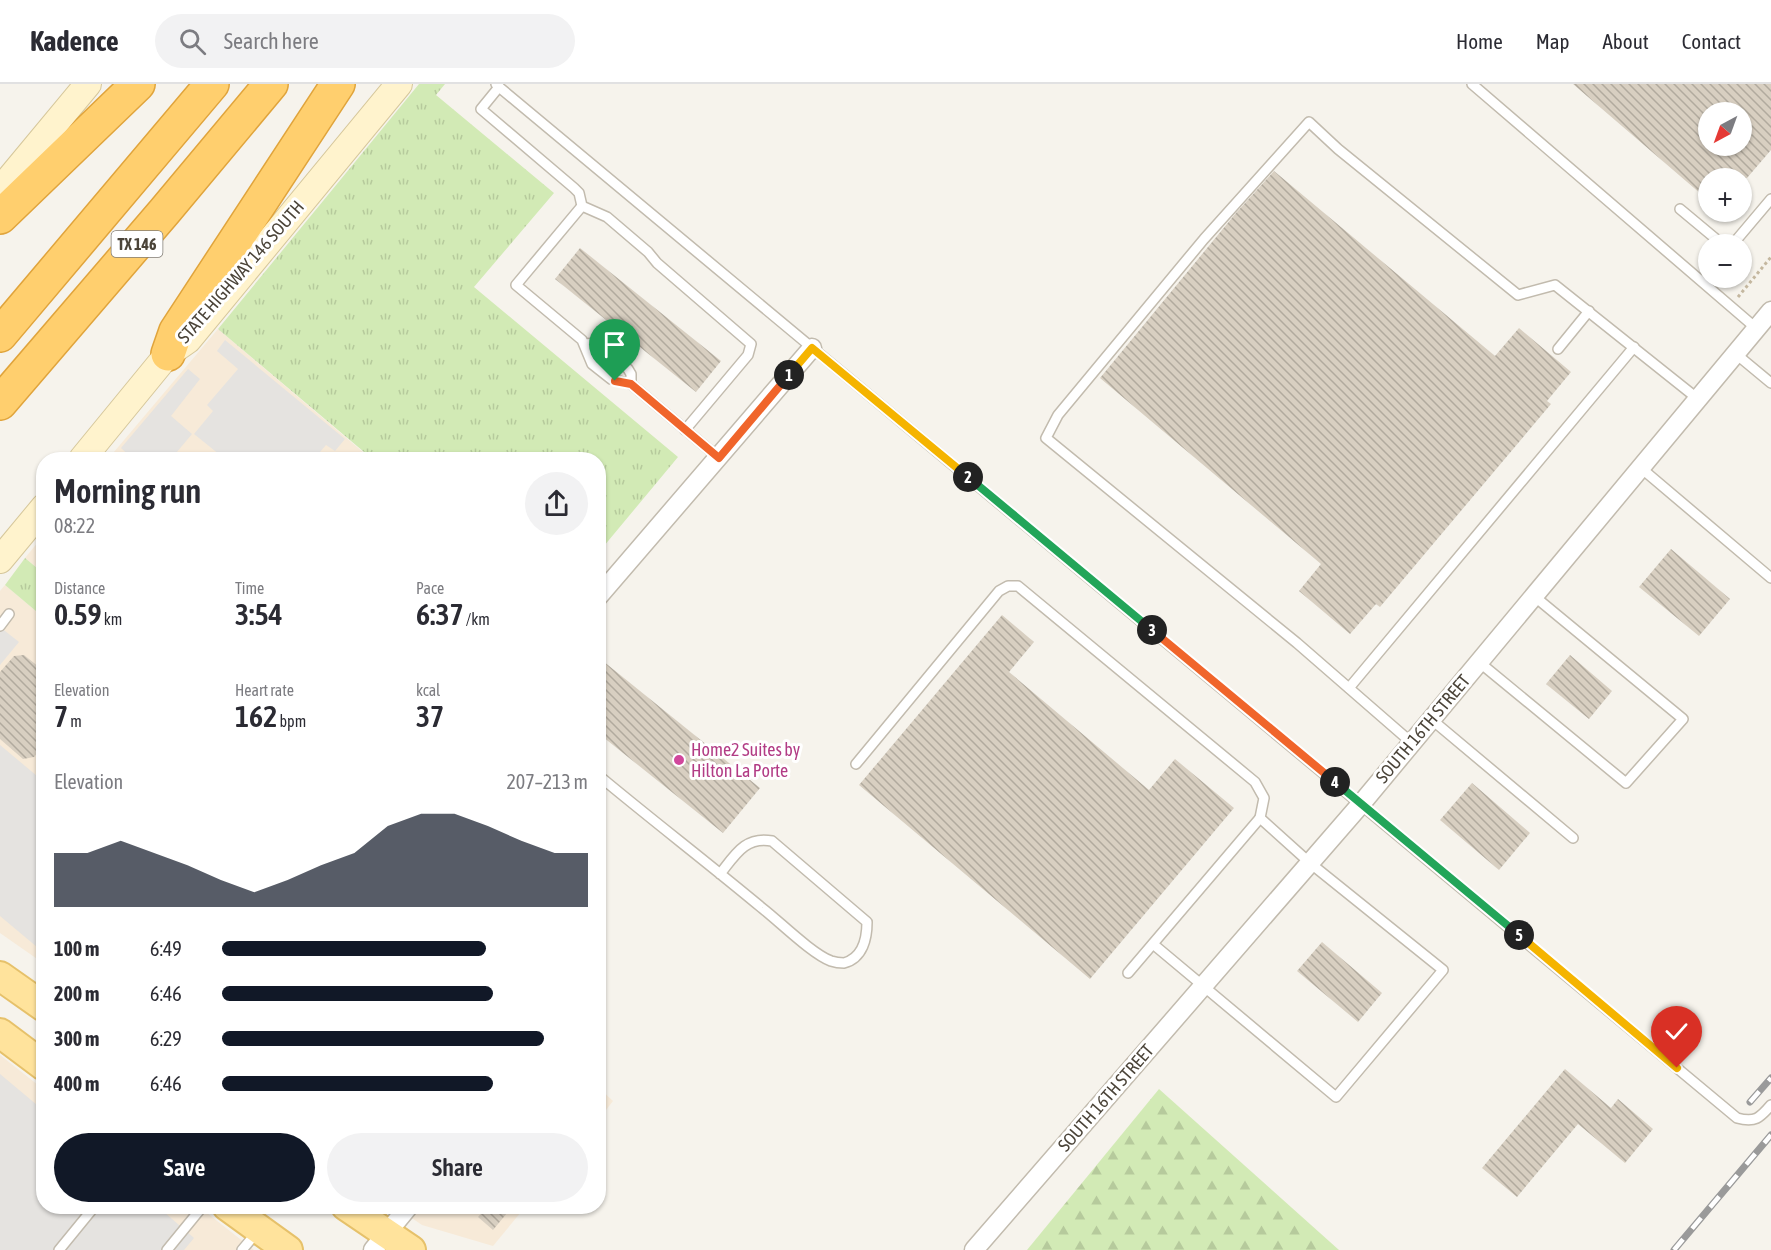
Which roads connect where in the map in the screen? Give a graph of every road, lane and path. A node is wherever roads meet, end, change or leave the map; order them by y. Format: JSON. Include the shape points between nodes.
{"nodes":[{"id":1,"x":88,"y":84,"type":"edge"},
{"id":2,"x":138,"y":84,"type":"edge"},
{"id":3,"x":213,"y":84,"type":"edge"},
{"id":4,"x":271,"y":84,"type":"edge"},
{"id":5,"x":338,"y":84,"type":"edge"},
{"id":6,"x":399,"y":84,"type":"edge"},
{"id":7,"x":1472,"y":84,"type":"edge"},
{"id":8,"x":497,"y":85,"type":"edge"},
{"id":9,"x":0,"y":190,"type":"edge"},
{"id":10,"x":1771,"y":199,"type":"edge"},
{"id":11,"x":582,"y":206,"type":"junction"},
{"id":12,"x":1680,"y":209,"type":"dead end"},
{"id":13,"x":0,"y":217,"type":"edge"},
{"id":14,"x":1710,"y":234,"type":"edge"},
{"id":15,"x":1741,"y":234,"type":"edge"},
{"id":16,"x":1771,"y":257,"type":"edge"},
{"id":17,"x":1698,"y":272,"type":"edge"},
{"id":18,"x":1714,"y":288,"type":"edge"},
{"id":19,"x":1731,"y":306,"type":"junction"},
{"id":20,"x":1589,"y":311,"type":"junction"},
{"id":21,"x":1771,"y":311,"type":"edge"},
{"id":22,"x":1757,"y":329,"type":"junction"},
{"id":23,"x":0,"y":335,"type":"edge"},
{"id":24,"x":585,"y":344,"type":"junction"},
{"id":25,"x":1634,"y":347,"type":"junction"},
{"id":26,"x":812,"y":348,"type":"junction"},
{"id":27,"x":1557,"y":349,"type":"dead end"},
{"id":28,"x":168,"y":354,"type":"junction"},
{"id":29,"x":1736,"y":354,"type":"junction"},
{"id":30,"x":1771,"y":383,"type":"edge"},
{"id":31,"x":631,"y":384,"type":"junction"},
{"id":32,"x":1698,"y":399,"type":"junction"},
{"id":33,"x":0,"y":403,"type":"edge"},
{"id":34,"x":685,"y":430,"type":"junction"},
{"id":35,"x":88,"y":452,"type":"edge"},
{"id":36,"x":719,"y":458,"type":"junction"},
{"id":37,"x":1641,"y":468,"type":"junction"},
{"id":38,"x":36,"y":517,"type":"edge"},
{"id":39,"x":0,"y":560,"type":"edge"},
{"id":40,"x":1771,"y":578,"type":"edge"},
{"id":41,"x":606,"y":588,"type":"edge"},
{"id":42,"x":1534,"y":596,"type":"junction"},
{"id":43,"x":9,"y":614,"type":"dead end"},
{"id":44,"x":0,"y":626,"type":"edge"},
{"id":45,"x":1479,"y":662,"type":"junction"},
{"id":46,"x":1349,"y":688,"type":"junction"},
{"id":47,"x":1431,"y":720,"type":"junction"},
{"id":48,"x":1412,"y":743,"type":"junction"},
{"id":49,"x":856,"y":764,"type":"dead end"},
{"id":50,"x":606,"y":782,"type":"edge"},
{"id":51,"x":1361,"y":804,"type":"junction"},
{"id":52,"x":1260,"y":818,"type":"junction"},
{"id":53,"x":1573,"y":838,"type":"dead end"},
{"id":54,"x":1310,"y":863,"type":"junction"},
{"id":55,"x":720,"y":874,"type":"junction"},
{"id":56,"x":1153,"y":944,"type":"junction"},
{"id":57,"x":1128,"y":973,"type":"dead end"},
{"id":58,"x":0,"y":976,"type":"edge"},
{"id":59,"x":1203,"y":986,"type":"junction"},
{"id":60,"x":36,"y":1001,"type":"edge"},
{"id":61,"x":0,"y":1033,"type":"edge"},
{"id":62,"x":36,"y":1060,"type":"edge"},
{"id":63,"x":1771,"y":1105,"type":"edge"},
{"id":64,"x":87,"y":1214,"type":"edge"},
{"id":65,"x":196,"y":1214,"type":"edge"},
{"id":66,"x":233,"y":1214,"type":"edge"},
{"id":67,"x":353,"y":1214,"type":"edge"},
{"id":68,"x":402,"y":1214,"type":"edge"},
{"id":69,"x":251,"y":1239,"type":"edge"},
{"id":70,"x":379,"y":1242,"type":"edge"},
{"id":71,"x":169,"y":1247,"type":"edge"},
{"id":72,"x":58,"y":1250,"type":"edge"},
{"id":73,"x":288,"y":1250,"type":"edge"},
{"id":74,"x":411,"y":1250,"type":"edge"},
{"id":75,"x":974,"y":1250,"type":"edge"}],
"edges":[{"from":1,"to":9,"type":"main road"},
{"from":2,"to":13,"type":"highway"},
{"from":3,"to":23,"type":"highway","number":"TX 146"},
{"from":4,"to":33,"type":"highway","number":"TX 146"},
{"from":5,"to":28,"type":"highway","via":[[176,331]]},
{"from":6,"to":28,"type":"main road","name":"STATE HIGHWAY 146 SOUTH","via":[[188,340]]},
{"from":7,"to":17,"type":"lane"},
{"from":8,"to":11,"type":"lane","via":[[481,109],[574,188]]},
{"from":8,"to":26,"type":"lane"},
{"from":10,"to":15,"type":"lane"},
{"from":11,"to":24,"type":"lane","via":[[516,285]]},
{"from":11,"to":34,"type":"lane","via":[[608,217],[751,344],[748,355]]},
{"from":12,"to":14,"type":"lane"},
{"from":16,"to":19,"type":"path"},
{"from":18,"to":19,"type":"lane"},
{"from":19,"to":22,"type":"lane"},
{"from":20,"to":25,"type":"lane"},
{"from":20,"to":27,"type":"lane"},
{"from":20,"to":46,"type":"lane","via":[[1555,285],[1518,295],[1309,122],[1204,239],[1058,415],[1046,438]]},
{"from":21,"to":22,"type":"street","name":"SOUTH 16TH STREET"},
{"from":22,"to":29,"type":"street","name":"SOUTH 16TH STREET"},
{"from":24,"to":31,"type":"lane","via":[[592,364],[611,379]]},
{"from":24,"to":31,"type":"lane","via":[[601,345],[615,357],[631,374]]},
{"from":25,"to":32,"type":"lane"},
{"from":25,"to":46,"type":"lane"},
{"from":26,"to":36,"type":"street"},
{"from":26,"to":51,"type":"lane"},
{"from":28,"to":35,"type":"main road","name":"STATE HIGHWAY 146 SOUTH"},
{"from":29,"to":30,"type":"lane"},
{"from":29,"to":32,"type":"street","name":"SOUTH 16TH STREET"},
{"from":31,"to":34,"type":"lane"},
{"from":32,"to":37,"type":"street","name":"SOUTH 16TH STREET"},
{"from":34,"to":36,"type":"lane"},
{"from":36,"to":41,"type":"street"},
{"from":37,"to":40,"type":"lane"},
{"from":37,"to":42,"type":"street","name":"SOUTH 16TH STREET"},
{"from":38,"to":39,"type":"main road"},
{"from":42,"to":45,"type":"street","name":"SOUTH 16TH STREET"},
{"from":42,"to":45,"type":"lane","via":[[1683,719],[1626,783]]},
{"from":43,"to":44,"type":"lane"},
{"from":45,"to":47,"type":"street","name":"SOUTH 16TH STREET"},
{"from":46,"to":48,"type":"lane"},
{"from":47,"to":48,"type":"street","name":"SOUTH 16TH STREET"},
{"from":47,"to":53,"type":"lane"},
{"from":48,"to":51,"type":"street","name":"SOUTH 16TH STREET"},
{"from":49,"to":52,"type":"lane","via":[[999,591],[1018,586],[1255,782],[1264,798]]},
{"from":50,"to":55,"type":"lane"},
{"from":51,"to":54,"type":"street","name":"SOUTH 16TH STREET"},
{"from":51,"to":63,"type":"lane","via":[[1737,1118],[1755,1120]]},
{"from":52,"to":54,"type":"lane"},
{"from":52,"to":56,"type":"lane"},
{"from":54,"to":59,"type":"street","name":"SOUTH 16TH STREET"},
{"from":54,"to":59,"type":"lane","via":[[1443,970],[1336,1097]]},
{"from":55,"to":55,"type":"lane","via":[[831,961],[844,963],[864,946],[867,922],[772,841],[751,842],[740,849]]},
{"from":56,"to":57,"type":"lane"},
{"from":56,"to":59,"type":"lane"},
{"from":58,"to":60,"type":"main road"},
{"from":59,"to":75,"type":"street","name":"SOUTH 16TH STREET"},
{"from":61,"to":62,"type":"main road"},
{"from":64,"to":72,"type":"lane"},
{"from":65,"to":71,"type":"lane"},
{"from":66,"to":69,"type":"main road"},
{"from":67,"to":70,"type":"main road"},
{"from":68,"to":70,"type":"street"},
{"from":69,"to":73,"type":"main road"},
{"from":70,"to":74,"type":"main road"}]}
